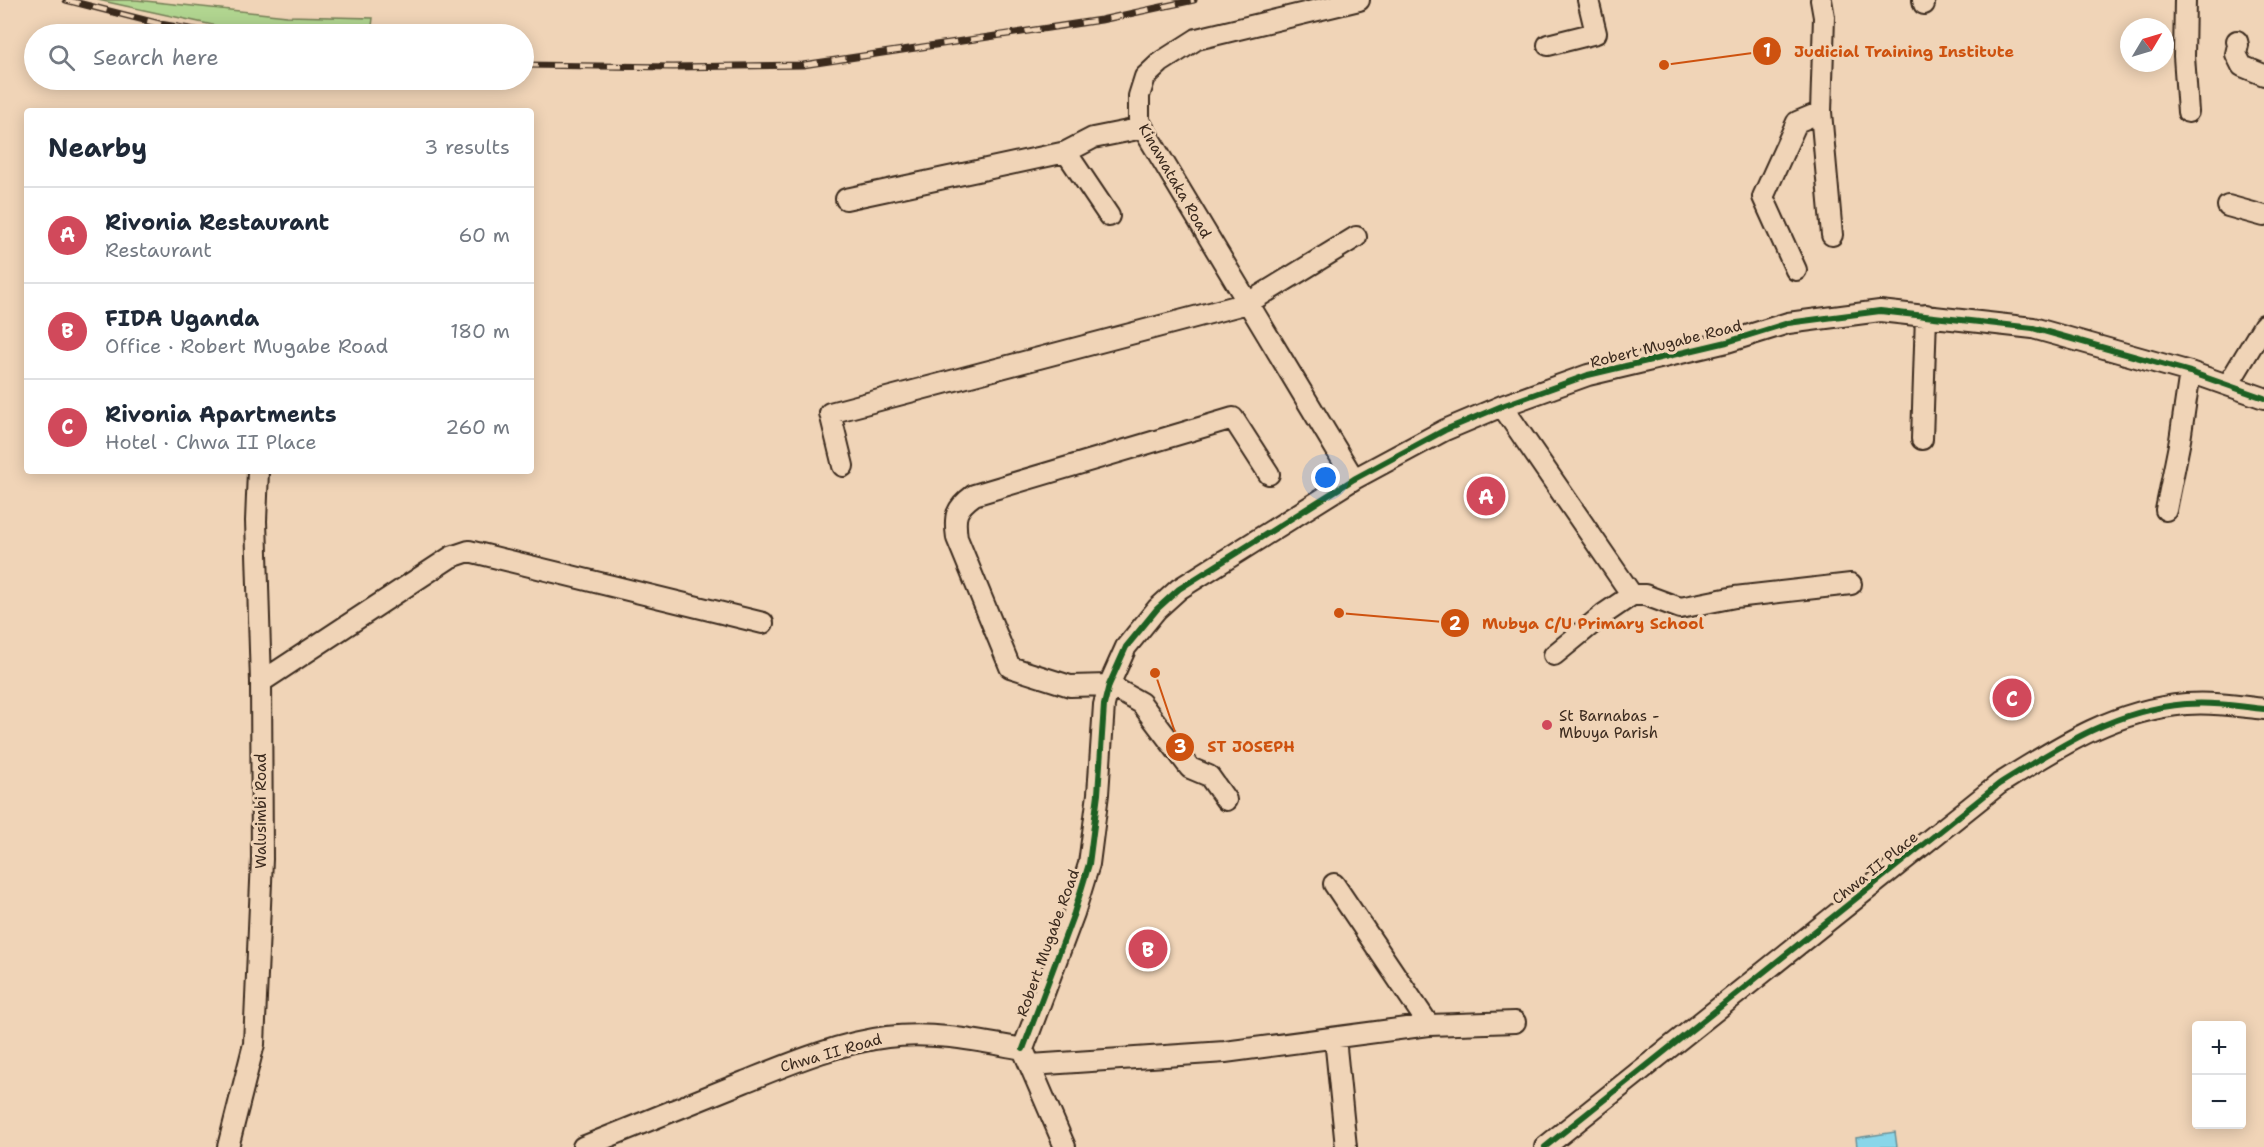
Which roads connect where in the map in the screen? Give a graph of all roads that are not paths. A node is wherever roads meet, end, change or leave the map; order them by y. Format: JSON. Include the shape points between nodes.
{"nodes":[{"id":1,"x":1359,"y":0,"type":"edge"},
{"id":2,"x":1588,"y":0,"type":"edge"},
{"id":3,"x":1821,"y":0,"type":"edge"},
{"id":4,"x":2185,"y":0,"type":"edge"},
{"id":5,"x":2237,"y":41,"type":"dead end"},
{"id":6,"x":1548,"y":45,"type":"dead end"},
{"id":7,"x":2264,"y":75,"type":"edge"},
{"id":8,"x":1821,"y":112,"type":"junction"},
{"id":9,"x":2188,"y":112,"type":"dead end"},
{"id":10,"x":1143,"y":129,"type":"junction"},
{"id":11,"x":1066,"y":152,"type":"junction"},
{"id":12,"x":846,"y":199,"type":"dead end"},
{"id":13,"x":2228,"y":206,"type":"dead end"},
{"id":14,"x":1109,"y":216,"type":"dead end"},
{"id":15,"x":2264,"y":216,"type":"edge"},
{"id":16,"x":1832,"y":235,"type":"dead end"},
{"id":17,"x":1356,"y":237,"type":"dead end"},
{"id":18,"x":1796,"y":270,"type":"dead end"},
{"id":19,"x":1248,"y":303,"type":"junction"},
{"id":20,"x":1926,"y":315,"type":"junction"},
{"id":21,"x":2264,"y":325,"type":"edge"},
{"id":22,"x":2190,"y":372,"type":"junction"},
{"id":23,"x":2228,"y":385,"type":"junction"},
{"id":24,"x":2264,"y":398,"type":"edge"},
{"id":25,"x":1502,"y":406,"type":"junction"},
{"id":26,"x":1923,"y":439,"type":"dead end"},
{"id":27,"x":843,"y":466,"type":"dead end"},
{"id":28,"x":258,"y":474,"type":"edge"},
{"id":29,"x":1269,"y":474,"type":"dead end"},
{"id":30,"x":1353,"y":479,"type":"junction"},
{"id":31,"x":2166,"y":510,"type":"dead end"},
{"id":32,"x":1851,"y":584,"type":"dead end"},
{"id":33,"x":1632,"y":595,"type":"junction"},
{"id":34,"x":763,"y":623,"type":"dead end"},
{"id":35,"x":1554,"y":655,"type":"dead end"},
{"id":36,"x":261,"y":682,"type":"junction"},
{"id":37,"x":1109,"y":685,"type":"junction"},
{"id":38,"x":2264,"y":709,"type":"edge"},
{"id":39,"x":1226,"y":800,"type":"dead end"},
{"id":40,"x":1334,"y":884,"type":"dead end"},
{"id":41,"x":1515,"y":1022,"type":"dead end"},
{"id":42,"x":1429,"y":1025,"type":"junction"},
{"id":43,"x":1335,"y":1038,"type":"junction"},
{"id":44,"x":1027,"y":1057,"type":"junction"},
{"id":45,"x":228,"y":1147,"type":"edge"},
{"id":46,"x":583,"y":1147,"type":"edge"},
{"id":47,"x":1065,"y":1147,"type":"edge"},
{"id":48,"x":1346,"y":1147,"type":"edge"},
{"id":49,"x":1545,"y":1147,"type":"edge"}],
"edges":[{"from":1,"to":10,"type":"street","name":"Kinawataka Road","via":[[1197,39],[1145,77],[1139,96]]},
{"from":2,"to":6,"type":"street","via":[[1596,33]]},
{"from":3,"to":8,"type":"street"},
{"from":4,"to":9,"type":"street"},
{"from":5,"to":7,"type":"street","via":[[2236,54],[2242,66]]},
{"from":8,"to":16,"type":"street"},
{"from":8,"to":18,"type":"street","via":[[1797,122],[1763,197]]},
{"from":10,"to":11,"type":"street","via":[[1093,138]]},
{"from":10,"to":19,"type":"street","name":"Kinawataka Road"},
{"from":11,"to":12,"type":"street"},
{"from":11,"to":14,"type":"street"},
{"from":13,"to":15,"type":"street"},
{"from":17,"to":19,"type":"street"},
{"from":19,"to":27,"type":"street","via":[[830,413]]},
{"from":19,"to":30,"type":"street","name":"Kinawataka Road"},
{"from":20,"to":22,"type":"street","name":"Robert Mugabe Road","via":[[2033,328]]},
{"from":20,"to":25,"type":"street","name":"Robert Mugabe Road","via":[[1880,311],[1788,323],[1727,342],[1588,375]]},
{"from":20,"to":26,"type":"street"},
{"from":21,"to":23,"type":"street"},
{"from":22,"to":23,"type":"street","name":"Robert Mugabe Road"},
{"from":22,"to":31,"type":"street"},
{"from":23,"to":24,"type":"street","name":"Robert Mugabe Road"},
{"from":25,"to":30,"type":"street","name":"Robert Mugabe Road","via":[[1445,430]]},
{"from":25,"to":33,"type":"street"},
{"from":28,"to":36,"type":"street","name":"Walusimbi Road"},
{"from":29,"to":37,"type":"street","via":[[1233,418],[974,495],[962,504],[955,519],[957,538],[1010,667],[1070,686]]},
{"from":30,"to":37,"type":"street","name":"Robert Mugabe Road","via":[[1179,589],[1126,647]]},
{"from":32,"to":33,"type":"street","via":[[1734,597],[1680,608],[1645,595]]},
{"from":33,"to":35,"type":"street"},
{"from":34,"to":36,"type":"street","via":[[469,551],[451,557]]},
{"from":36,"to":45,"type":"street","name":"Walusimbi Road","via":[[262,859],[254,1044]]},
{"from":37,"to":39,"type":"street","via":[[1141,703],[1190,768],[1209,776]]},
{"from":37,"to":44,"type":"street","name":"Robert Mugabe Road","via":[[1089,864]]},
{"from":38,"to":49,"type":"street","name":"Chwa II Place","via":[[2186,704],[2136,714],[2083,733],[2025,768],[1999,784]]},
{"from":40,"to":42,"type":"street"},
{"from":41,"to":42,"type":"street","name":"Chwa II Road"},
{"from":42,"to":43,"type":"street","name":"Chwa II Road"},
{"from":43,"to":44,"type":"street","name":"Chwa II Road","via":[[1225,1052]]},
{"from":43,"to":48,"type":"street"},
{"from":44,"to":46,"type":"street","name":"Chwa II Road","via":[[953,1036],[887,1037],[854,1043],[780,1068]]},
{"from":44,"to":47,"type":"street"}]}
